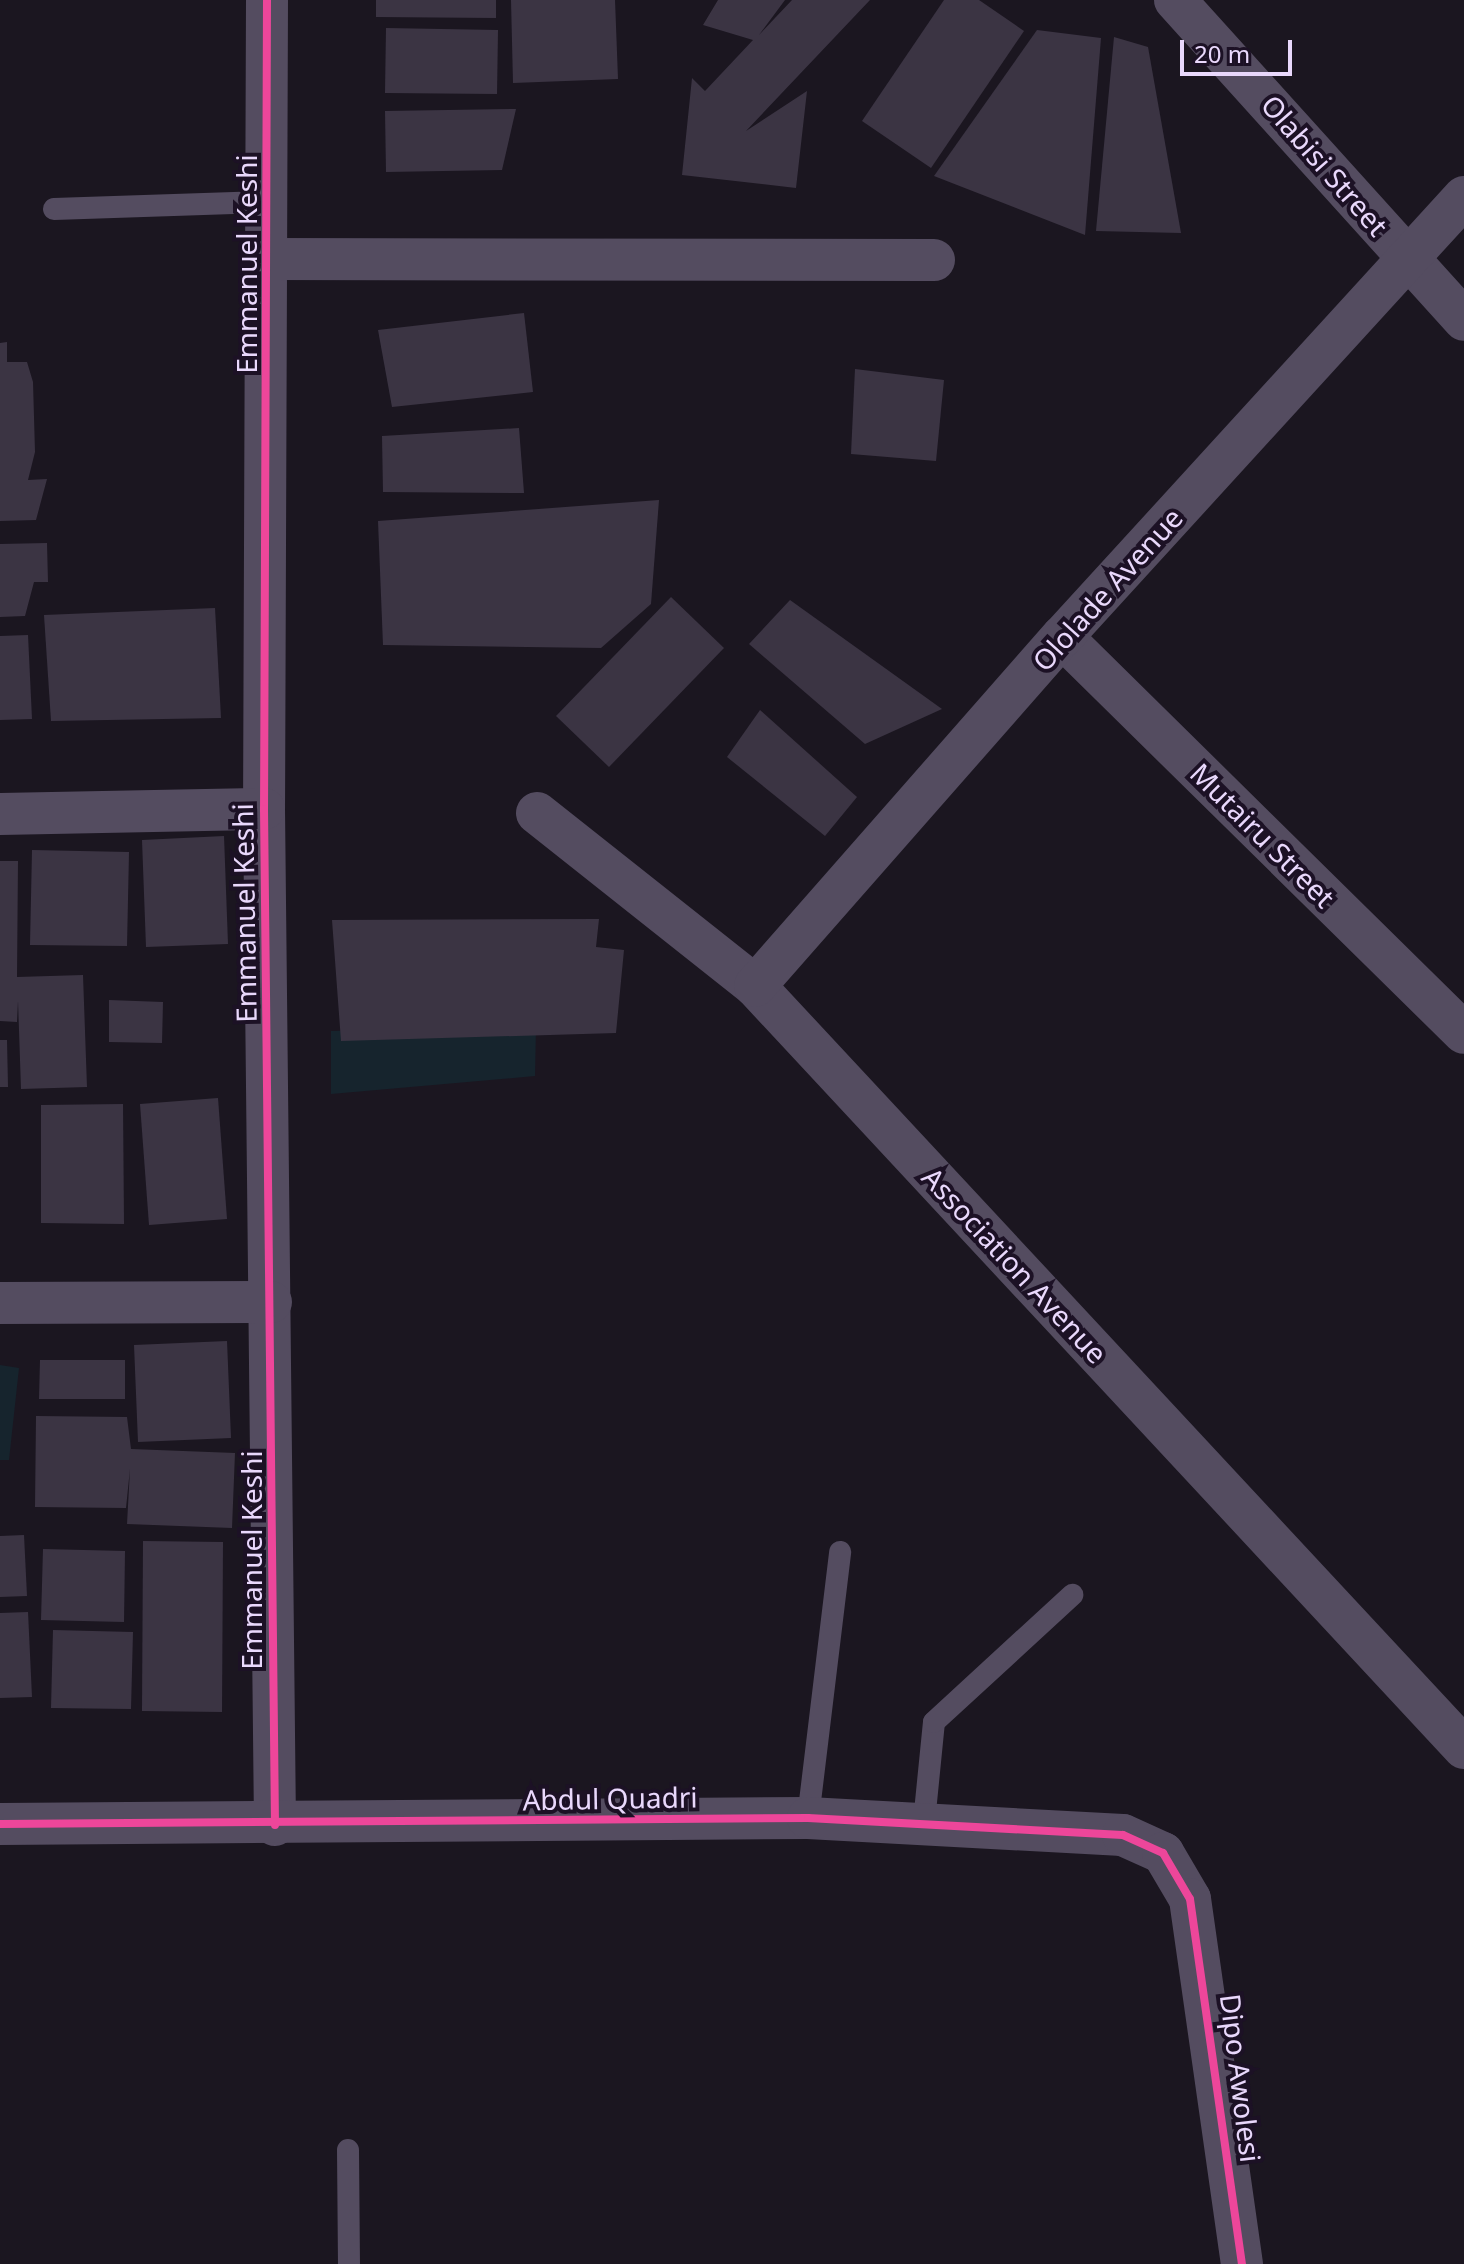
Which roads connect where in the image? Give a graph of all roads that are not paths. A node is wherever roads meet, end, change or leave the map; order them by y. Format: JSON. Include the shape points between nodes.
{"nodes":[{"id":1,"x":267,"y":0,"type":"edge"},
{"id":2,"x":1175,"y":0,"type":"edge"},
{"id":3,"x":1464,"y":197,"type":"edge"},
{"id":4,"x":268,"y":202,"type":"junction"},
{"id":5,"x":54,"y":209,"type":"dead end"},
{"id":6,"x":269,"y":259,"type":"junction"},
{"id":7,"x":934,"y":260,"type":"dead end"},
{"id":8,"x":1408,"y":262,"type":"junction"},
{"id":9,"x":1464,"y":320,"type":"edge"},
{"id":10,"x":1062,"y":637,"type":"junction"},
{"id":11,"x":264,"y":809,"type":"junction"},
{"id":12,"x":537,"y":813,"type":"dead end"},
{"id":13,"x":0,"y":814,"type":"edge"},
{"id":14,"x":755,"y":986,"type":"junction"},
{"id":15,"x":1464,"y":1033,"type":"edge"},
{"id":16,"x":271,"y":1302,"type":"junction"},
{"id":17,"x":0,"y":1303,"type":"edge"},
{"id":18,"x":840,"y":1552,"type":"dead end"},
{"id":19,"x":1072,"y":1595,"type":"dead end"},
{"id":20,"x":1464,"y":1748,"type":"edge"},
{"id":21,"x":808,"y":1818,"type":"junction"},
{"id":22,"x":924,"y":1822,"type":"junction"},
{"id":23,"x":0,"y":1824,"type":"edge"},
{"id":24,"x":275,"y":1825,"type":"junction"},
{"id":25,"x":1190,"y":1899,"type":"joint"},
{"id":26,"x":348,"y":2150,"type":"dead end"},
{"id":27,"x":349,"y":2264,"type":"edge"},
{"id":28,"x":1242,"y":2264,"type":"edge"}],
"edges":[{"from":1,"to":4,"type":"street","name":"Emmanuel Keshi"},
{"from":2,"to":8,"type":"street","name":"Olabisi Street"},
{"from":3,"to":8,"type":"street","name":"Ololade Avenue"},
{"from":4,"to":5,"type":"lane"},
{"from":4,"to":6,"type":"street","name":"Emmanuel Keshi"},
{"from":6,"to":7,"type":"street"},
{"from":6,"to":11,"type":"street","name":"Emmanuel Keshi"},
{"from":8,"to":9,"type":"street","name":"Olabisi Street"},
{"from":8,"to":10,"type":"street","name":"Ololade Avenue"},
{"from":10,"to":14,"type":"street","name":"Ololade Avenue"},
{"from":10,"to":15,"type":"street","name":"Mutairu Street"},
{"from":11,"to":13,"type":"street"},
{"from":11,"to":16,"type":"street","name":"Emmanuel Keshi"},
{"from":12,"to":14,"type":"street","name":"Association Avenue"},
{"from":14,"to":20,"type":"street","name":"Association Avenue"},
{"from":16,"to":17,"type":"street"},
{"from":16,"to":24,"type":"street","name":"Emmanuel Keshi"},
{"from":18,"to":21,"type":"lane"},
{"from":19,"to":22,"type":"lane","via":[[934,1722]]},
{"from":21,"to":22,"type":"street","name":"Abdul Quadri"},
{"from":21,"to":24,"type":"street","name":"Abdul Quadri"},
{"from":22,"to":25,"type":"street","name":"Abdul Quadri","via":[[1123,1835],[1163,1853]]},
{"from":23,"to":24,"type":"street","name":"Abdul Quadri"},
{"from":25,"to":28,"type":"street","name":"Dipo Awolesi"},
{"from":26,"to":27,"type":"lane"}]}
